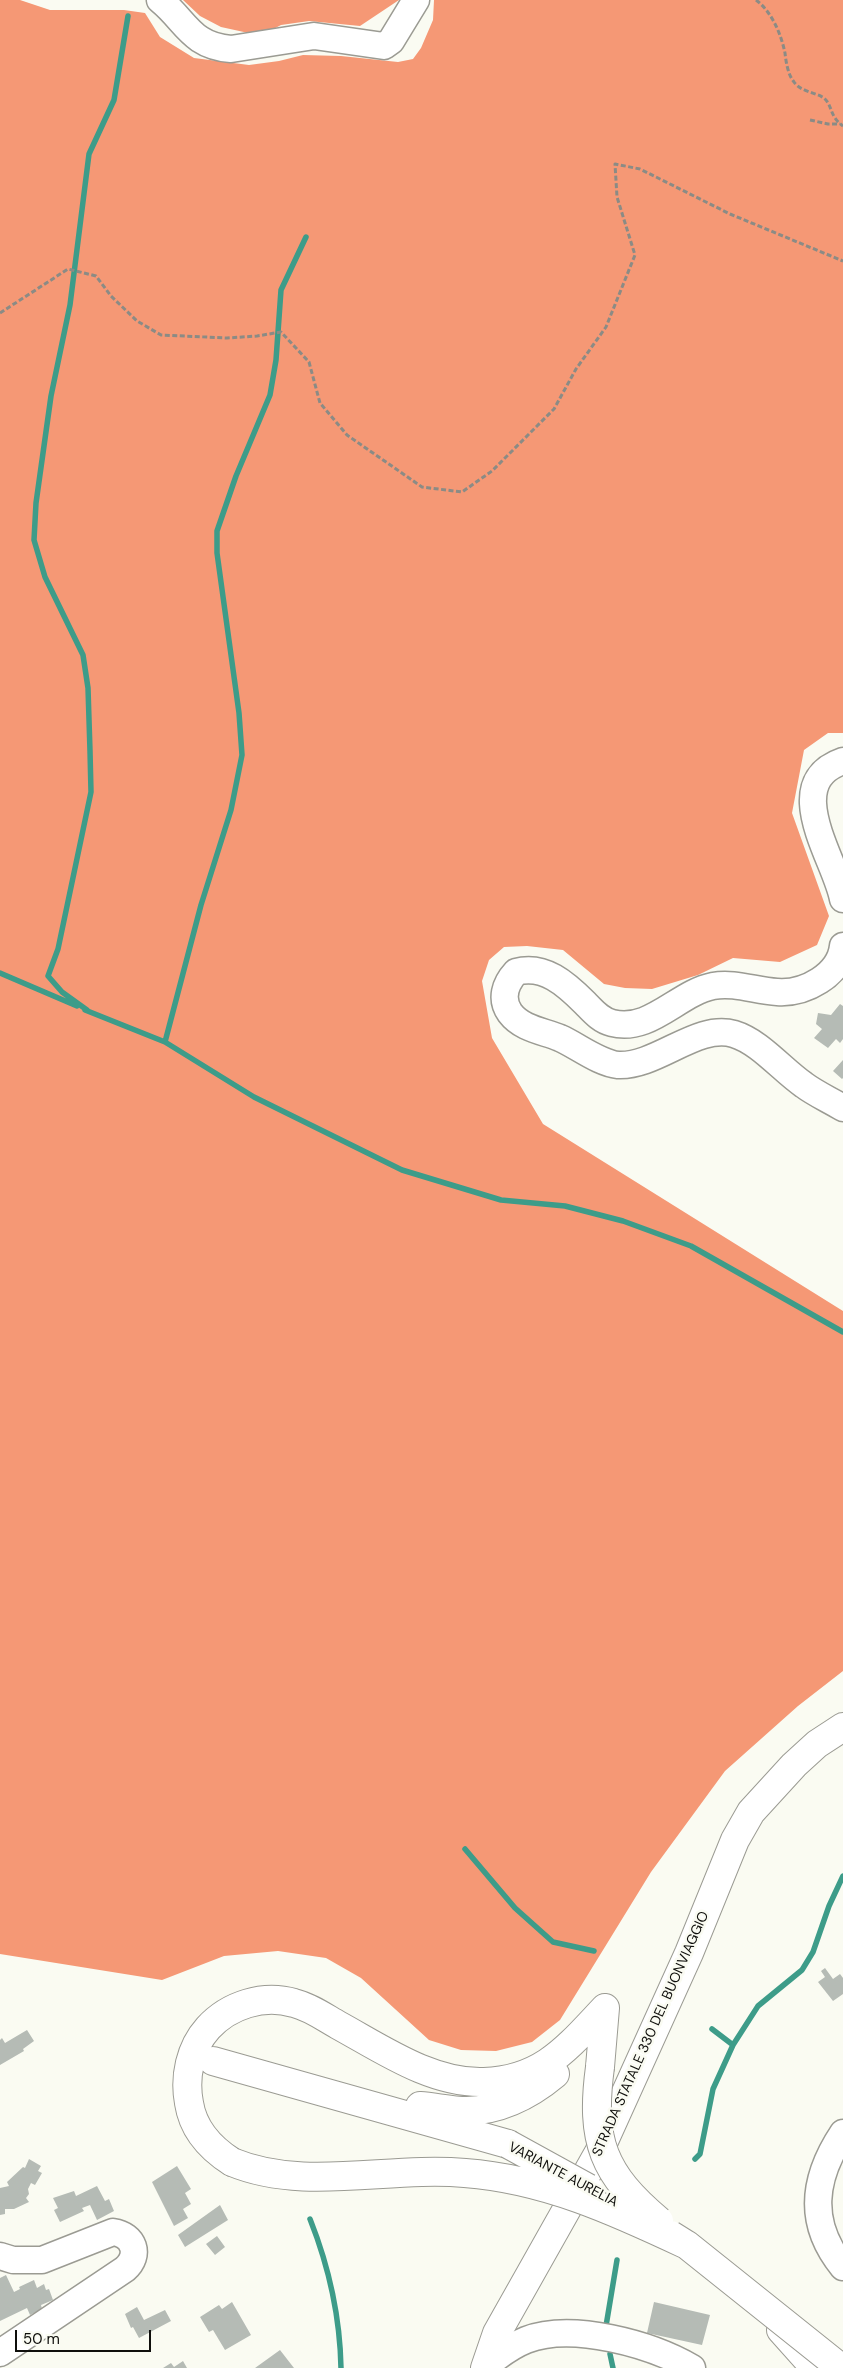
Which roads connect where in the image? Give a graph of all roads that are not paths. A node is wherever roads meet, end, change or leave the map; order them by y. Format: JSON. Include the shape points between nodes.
{"nodes":[{"id":1,"x":160,"y":0,"type":"edge"},
{"id":2,"x":416,"y":0,"type":"edge"},
{"id":3,"x":843,"y":761,"type":"edge"},
{"id":4,"x":843,"y":898,"type":"edge"},
{"id":5,"x":843,"y":951,"type":"edge"},
{"id":6,"x":843,"y":1108,"type":"edge"},
{"id":7,"x":843,"y":1727,"type":"edge"},
{"id":8,"x":606,"y":2008,"type":"junction"},
{"id":9,"x":213,"y":2061,"type":"dead end"},
{"id":10,"x":356,"y":2100,"type":"junction"},
{"id":11,"x":843,"y":2133,"type":"edge"},
{"id":12,"x":687,"y":2245,"type":"junction"},
{"id":13,"x":0,"y":2256,"type":"edge"},
{"id":14,"x":843,"y":2267,"type":"edge"},
{"id":15,"x":753,"y":2299,"type":"junction"},
{"id":16,"x":0,"y":2353,"type":"edge"},
{"id":17,"x":486,"y":2366,"type":"edge"},
{"id":18,"x":692,"y":2368,"type":"edge"},
{"id":19,"x":815,"y":2368,"type":"edge"},
{"id":20,"x":841,"y":2368,"type":"edge"}],
"edges":[{"from":1,"to":2,"type":"street","via":[[205,44],[230,49],[314,36],[384,46],[391,41]]},
{"from":3,"to":4,"type":"street","via":[[823,772],[814,795],[814,809],[816,828]]},
{"from":5,"to":6,"type":"street","via":[[838,963],[824,978],[793,991],[713,986],[636,1024],[622,1026],[596,1015],[566,985],[538,970],[516,972],[504,994],[507,1007],[520,1022],[577,1045],[611,1064],[632,1064],[711,1033],[732,1034],[748,1040],[804,1085]]},
{"from":7,"to":17,"type":"main road","name":"STRADA STATALE 330 DEL BUONVIAGGIO","bridge":true,"via":[[794,1765],[750,1812],[599,2152],[497,2333]]},
{"from":8,"to":10,"type":"main road","via":[[567,2064],[536,2089],[507,2104],[467,2111]]},
{"from":8,"to":12,"type":"main road","bridge":true,"via":[[595,2100],[604,2152],[615,2176],[632,2198]]},
{"from":8,"to":12,"type":"main road","bridge":true,"via":[[558,2057],[545,2065],[516,2078],[467,2082],[434,2074],[307,2008],[265,2000],[238,2006],[206,2030],[193,2053],[187,2093],[194,2121],[210,2144],[232,2162],[260,2172],[292,2177],[410,2171],[464,2172],[505,2178],[560,2190]]},
{"from":9,"to":10,"type":"main road","name":"VARIANTE AURELIA"},
{"from":10,"to":12,"type":"main road","name":"VARIANTE AURELIA","bridge":true,"via":[[508,2144]]},
{"from":11,"to":14,"type":"street","via":[[824,2167],[818,2202],[826,2241]]},
{"from":12,"to":15,"type":"main road","name":"VARIANTE AURELIA","bridge":true},
{"from":13,"to":16,"type":"street","via":[[13,2260],[42,2260],[113,2232],[130,2240],[134,2252],[130,2265],[125,2269]]},
{"from":15,"to":19,"type":"main road","bridge":true},
{"from":15,"to":20,"type":"main road","name":"VARIANTE AURELIA","bridge":true},
{"from":17,"to":18,"type":"street","name":"STRADA STATALE 330 DEL BUONVIAGGIO","via":[[527,2339],[555,2334],[601,2337],[671,2356]]}]}
